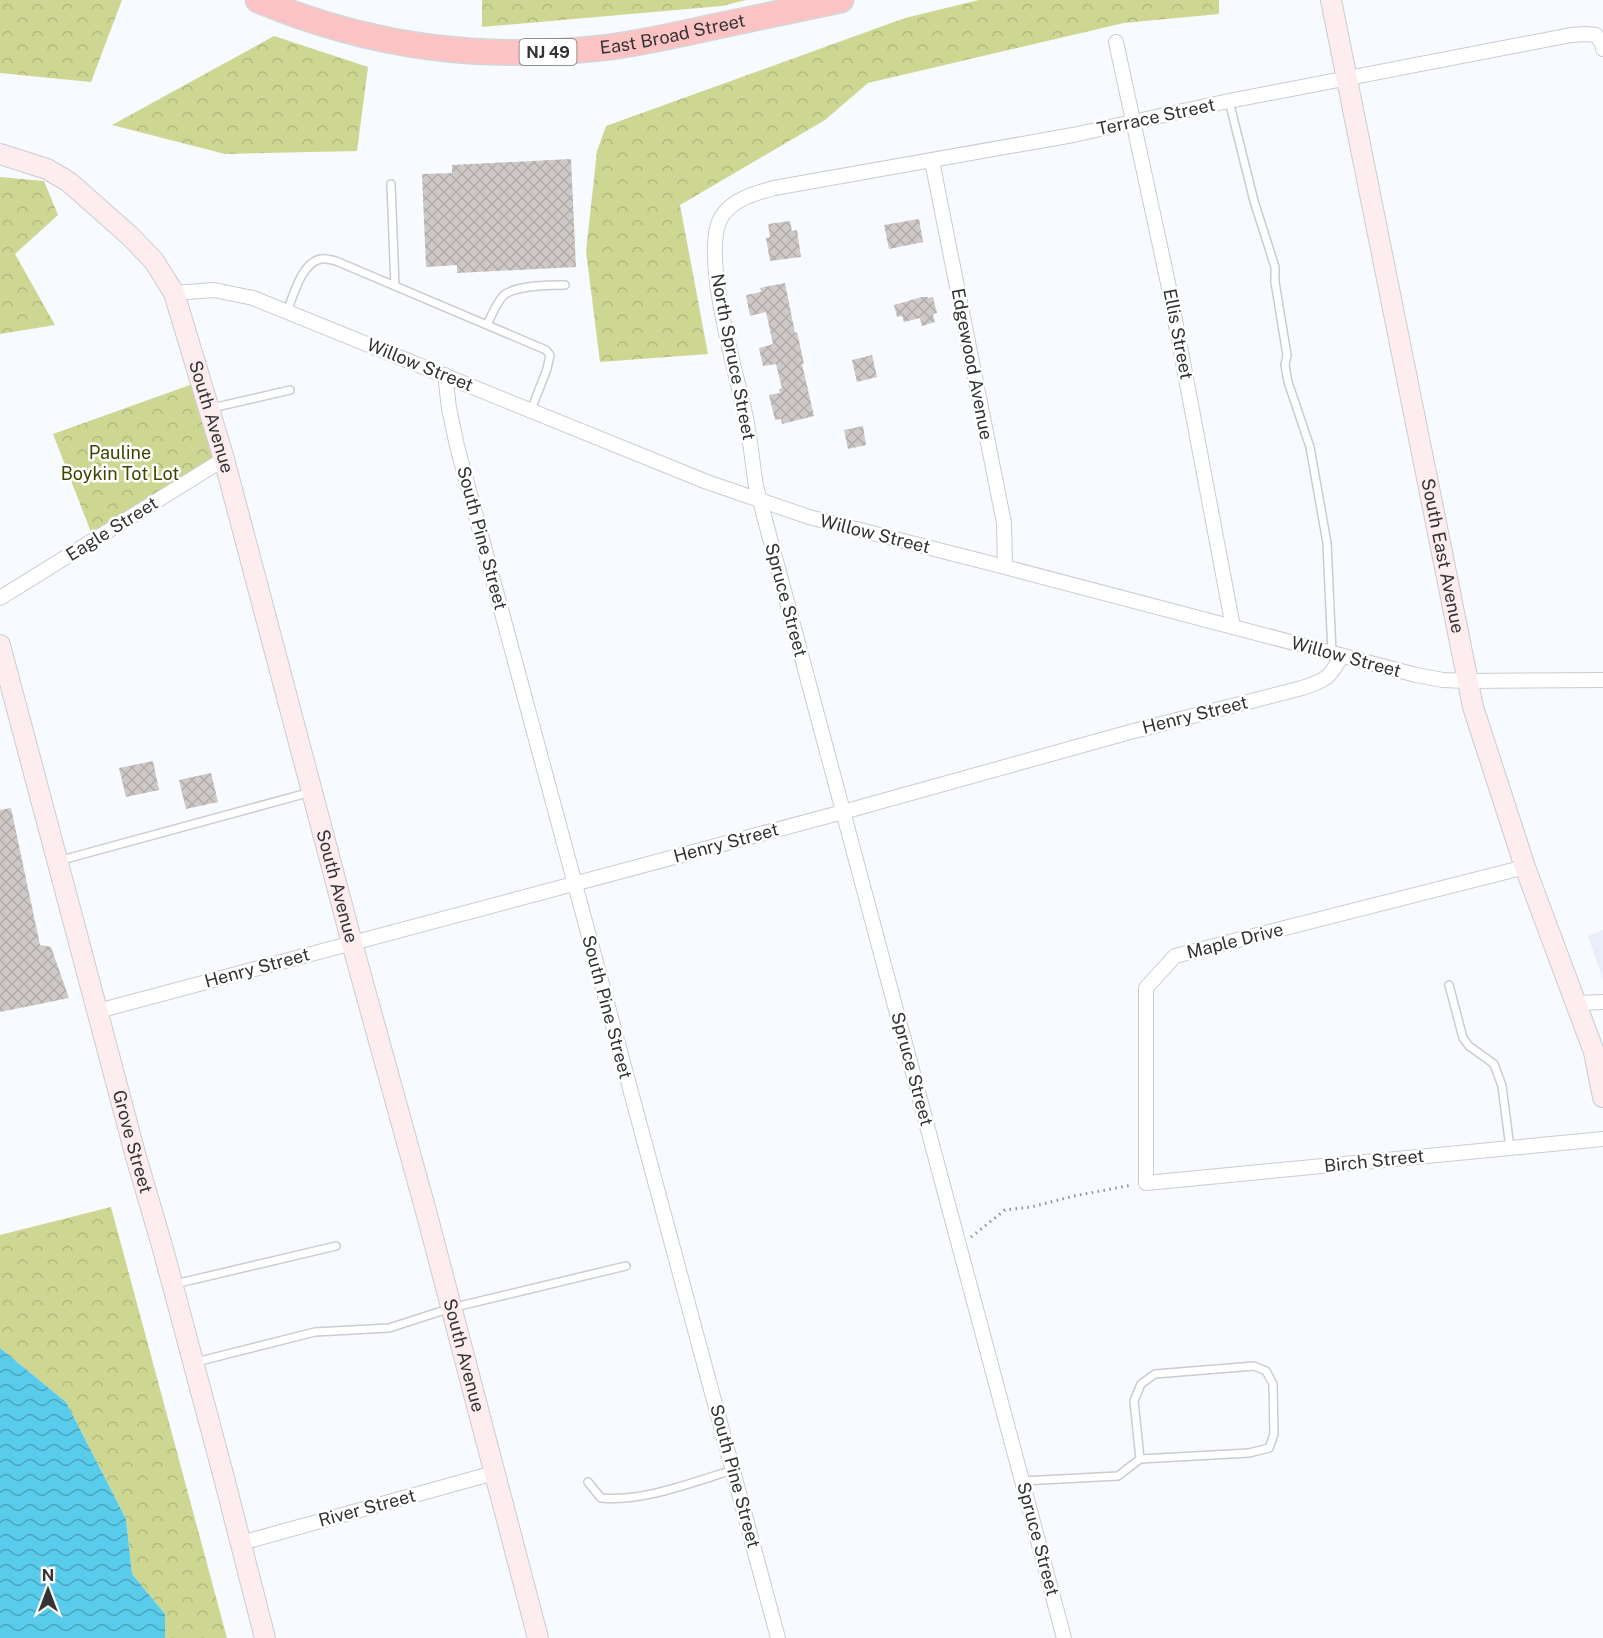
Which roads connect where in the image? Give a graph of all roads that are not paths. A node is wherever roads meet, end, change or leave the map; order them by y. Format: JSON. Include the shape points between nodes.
{"nodes":[{"id":1,"x":842,"y":0,"type":"edge"},
{"id":2,"x":1333,"y":1,"type":"edge"},
{"id":3,"x":271,"y":2,"type":"edge"},
{"id":4,"x":1116,"y":42,"type":"dead end"},
{"id":5,"x":1603,"y":49,"type":"edge"},
{"id":6,"x":1346,"y":78,"type":"junction"},
{"id":7,"x":1229,"y":101,"type":"junction"},
{"id":8,"x":1133,"y":122,"type":"junction"},
{"id":9,"x":0,"y":154,"type":"edge"},
{"id":10,"x":932,"y":161,"type":"junction"},
{"id":11,"x":0,"y":166,"type":"edge"},
{"id":12,"x":62,"y":178,"type":"junction"},
{"id":13,"x":391,"y":184,"type":"dead end"},
{"id":14,"x":722,"y":215,"type":"joint"},
{"id":15,"x":566,"y":285,"type":"dead end"},
{"id":16,"x":394,"y":286,"type":"junction"},
{"id":17,"x":174,"y":293,"type":"junction"},
{"id":18,"x":287,"y":312,"type":"junction"},
{"id":19,"x":487,"y":324,"type":"junction"},
{"id":20,"x":445,"y":375,"type":"junction"},
{"id":21,"x":290,"y":390,"type":"dead end"},
{"id":22,"x":209,"y":409,"type":"junction"},
{"id":23,"x":531,"y":410,"type":"junction"},
{"id":24,"x":224,"y":459,"type":"junction"},
{"id":25,"x":760,"y":500,"type":"junction"},
{"id":26,"x":1005,"y":567,"type":"junction"},
{"id":27,"x":0,"y":598,"type":"edge"},
{"id":28,"x":1233,"y":627,"type":"junction"},
{"id":29,"x":0,"y":645,"type":"edge"},
{"id":30,"x":1337,"y":655,"type":"junction"},
{"id":31,"x":1603,"y":680,"type":"edge"},
{"id":32,"x":1467,"y":681,"type":"junction"},
{"id":33,"x":312,"y":792,"type":"junction"},
{"id":34,"x":843,"y":812,"type":"junction"},
{"id":35,"x":58,"y":861,"type":"junction"},
{"id":36,"x":1526,"y":867,"type":"junction"},
{"id":37,"x":574,"y":883,"type":"junction"},
{"id":38,"x":352,"y":943,"type":"junction"},
{"id":39,"x":1449,"y":985,"type":"dead end"},
{"id":40,"x":1603,"y":1002,"type":"edge"},
{"id":41,"x":1576,"y":1004,"type":"junction"},
{"id":42,"x":98,"y":1011,"type":"junction"},
{"id":43,"x":1603,"y":1097,"type":"edge"},
{"id":44,"x":1603,"y":1139,"type":"edge"},
{"id":45,"x":1510,"y":1148,"type":"junction"},
{"id":46,"x":1146,"y":1183,"type":"joint"},
{"id":47,"x":336,"y":1246,"type":"dead end"},
{"id":48,"x":626,"y":1266,"type":"dead end"},
{"id":49,"x":173,"y":1285,"type":"junction"},
{"id":50,"x":451,"y":1308,"type":"junction"},
{"id":51,"x":194,"y":1363,"type":"junction"},
{"id":52,"x":1140,"y":1459,"type":"junction"},
{"id":53,"x":733,"y":1470,"type":"junction"},
{"id":54,"x":494,"y":1473,"type":"junction"},
{"id":55,"x":1022,"y":1481,"type":"junction"},
{"id":56,"x":588,"y":1482,"type":"dead end"},
{"id":57,"x":241,"y":1543,"type":"junction"},
{"id":58,"x":266,"y":1638,"type":"edge"},
{"id":59,"x":538,"y":1638,"type":"edge"},
{"id":60,"x":778,"y":1638,"type":"edge"},
{"id":61,"x":1064,"y":1638,"type":"edge"}],
"edges":[{"from":1,"to":3,"type":"highway","name":"East Broad Street","number":"NJ 49","via":[[642,42],[512,53],[468,52],[393,41],[330,26]]},
{"from":2,"to":6,"type":"main road","name":"South East Avenue"},
{"from":4,"to":8,"type":"street","name":"Ellis Street"},
{"from":5,"to":6,"type":"street","name":"Terrace Street","via":[[1596,35],[1571,35]]},
{"from":6,"to":7,"type":"street","name":"Terrace Street"},
{"from":6,"to":32,"type":"main road","name":"South East Avenue"},
{"from":7,"to":8,"type":"street","name":"Terrace Street"},
{"from":7,"to":30,"type":"lane","via":[[1275,267],[1288,382],[1310,447],[1327,543]]},
{"from":8,"to":10,"type":"street","name":"Terrace Street"},
{"from":8,"to":28,"type":"street","name":"Ellis Street","via":[[1168,283]]},
{"from":9,"to":12,"type":"main road"},
{"from":10,"to":14,"type":"street","name":"Terrace Street","via":[[774,188],[743,199]]},
{"from":10,"to":26,"type":"street","name":"Edgewood Avenue","via":[[1004,523]]},
{"from":11,"to":12,"type":"main road"},
{"from":12,"to":17,"type":"main road","name":"South Avenue","via":[[130,236],[154,261]]},
{"from":13,"to":16,"type":"lane"},
{"from":14,"to":25,"type":"street","name":"North Spruce Street","via":[[714,242],[718,292]]},
{"from":15,"to":19,"type":"lane","via":[[514,290],[502,296]]},
{"from":16,"to":18,"type":"lane","via":[[336,261],[321,259],[303,273]]},
{"from":16,"to":19,"type":"lane"},
{"from":17,"to":18,"type":"street","name":"Willow Street","via":[[233,293]]},
{"from":17,"to":22,"type":"main road","name":"South Avenue"},
{"from":18,"to":20,"type":"street","name":"Willow Street"},
{"from":19,"to":23,"type":"lane","via":[[550,355]]},
{"from":20,"to":23,"type":"street","name":"Willow Street"},
{"from":20,"to":37,"type":"street","name":"South Pine Street","via":[[457,446]]},
{"from":21,"to":22,"type":"lane"},
{"from":22,"to":24,"type":"main road","name":"South Avenue"},
{"from":23,"to":25,"type":"street","name":"Willow Street"},
{"from":24,"to":27,"type":"street","name":"Eagle Street"},
{"from":24,"to":33,"type":"main road","name":"South Avenue"},
{"from":25,"to":26,"type":"street","name":"Willow Street","via":[[809,517]]},
{"from":25,"to":34,"type":"street","name":"Spruce Street"},
{"from":26,"to":28,"type":"street","name":"Willow Street"},
{"from":28,"to":30,"type":"street","name":"Willow Street"},
{"from":29,"to":35,"type":"main road","name":"Grove Street"},
{"from":30,"to":32,"type":"street","name":"Willow Street","via":[[1416,675]]},
{"from":30,"to":34,"type":"street","name":"Henry Street","via":[[1328,677],[1302,688]]},
{"from":31,"to":32,"type":"street","name":"Willow Street"},
{"from":32,"to":36,"type":"main road","name":"South East Avenue"},
{"from":33,"to":35,"type":"lane"},
{"from":33,"to":38,"type":"main road","name":"South Avenue"},
{"from":34,"to":37,"type":"street","name":"Henry Street"},
{"from":34,"to":55,"type":"street","name":"Spruce Street"},
{"from":35,"to":42,"type":"main road","name":"Grove Street"},
{"from":36,"to":41,"type":"main road","name":"South East Avenue"},
{"from":36,"to":46,"type":"street","name":"Maple Drive","via":[[1175,956],[1146,988]]},
{"from":37,"to":38,"type":"street","name":"Henry Street"},
{"from":37,"to":53,"type":"street","name":"South Pine Street"},
{"from":38,"to":42,"type":"street","name":"Henry Street"},
{"from":38,"to":50,"type":"main road","name":"South Avenue"},
{"from":39,"to":45,"type":"lane","via":[[1463,1038],[1494,1064],[1502,1086]]},
{"from":40,"to":41,"type":"street"},
{"from":41,"to":43,"type":"main road","name":"South East Avenue","via":[[1594,1052]]},
{"from":42,"to":49,"type":"main road","name":"Grove Street"},
{"from":44,"to":45,"type":"street","name":"Birch Street"},
{"from":45,"to":46,"type":"street","name":"Birch Street"},
{"from":47,"to":49,"type":"lane"},
{"from":48,"to":50,"type":"lane"},
{"from":49,"to":51,"type":"main road","name":"Grove Street"},
{"from":50,"to":51,"type":"lane","via":[[389,1328],[315,1332]]},
{"from":50,"to":54,"type":"main road","name":"South Avenue"},
{"from":51,"to":57,"type":"main road","name":"Grove Street"},
{"from":52,"to":52,"type":"lane","via":[[1134,1401],[1141,1384],[1155,1374],[1254,1366],[1266,1371],[1273,1384],[1274,1434],[1269,1448],[1249,1454]]},
{"from":52,"to":55,"type":"lane","via":[[1118,1476]]},
{"from":53,"to":56,"type":"lane","via":[[649,1494],[611,1499],[601,1498]]},
{"from":53,"to":60,"type":"street","name":"South Pine Street"},
{"from":54,"to":57,"type":"street","name":"River Street"},
{"from":54,"to":59,"type":"main road","name":"South Avenue"},
{"from":55,"to":61,"type":"street","name":"Spruce Street"},
{"from":57,"to":58,"type":"main road","name":"Grove Street"}]}
